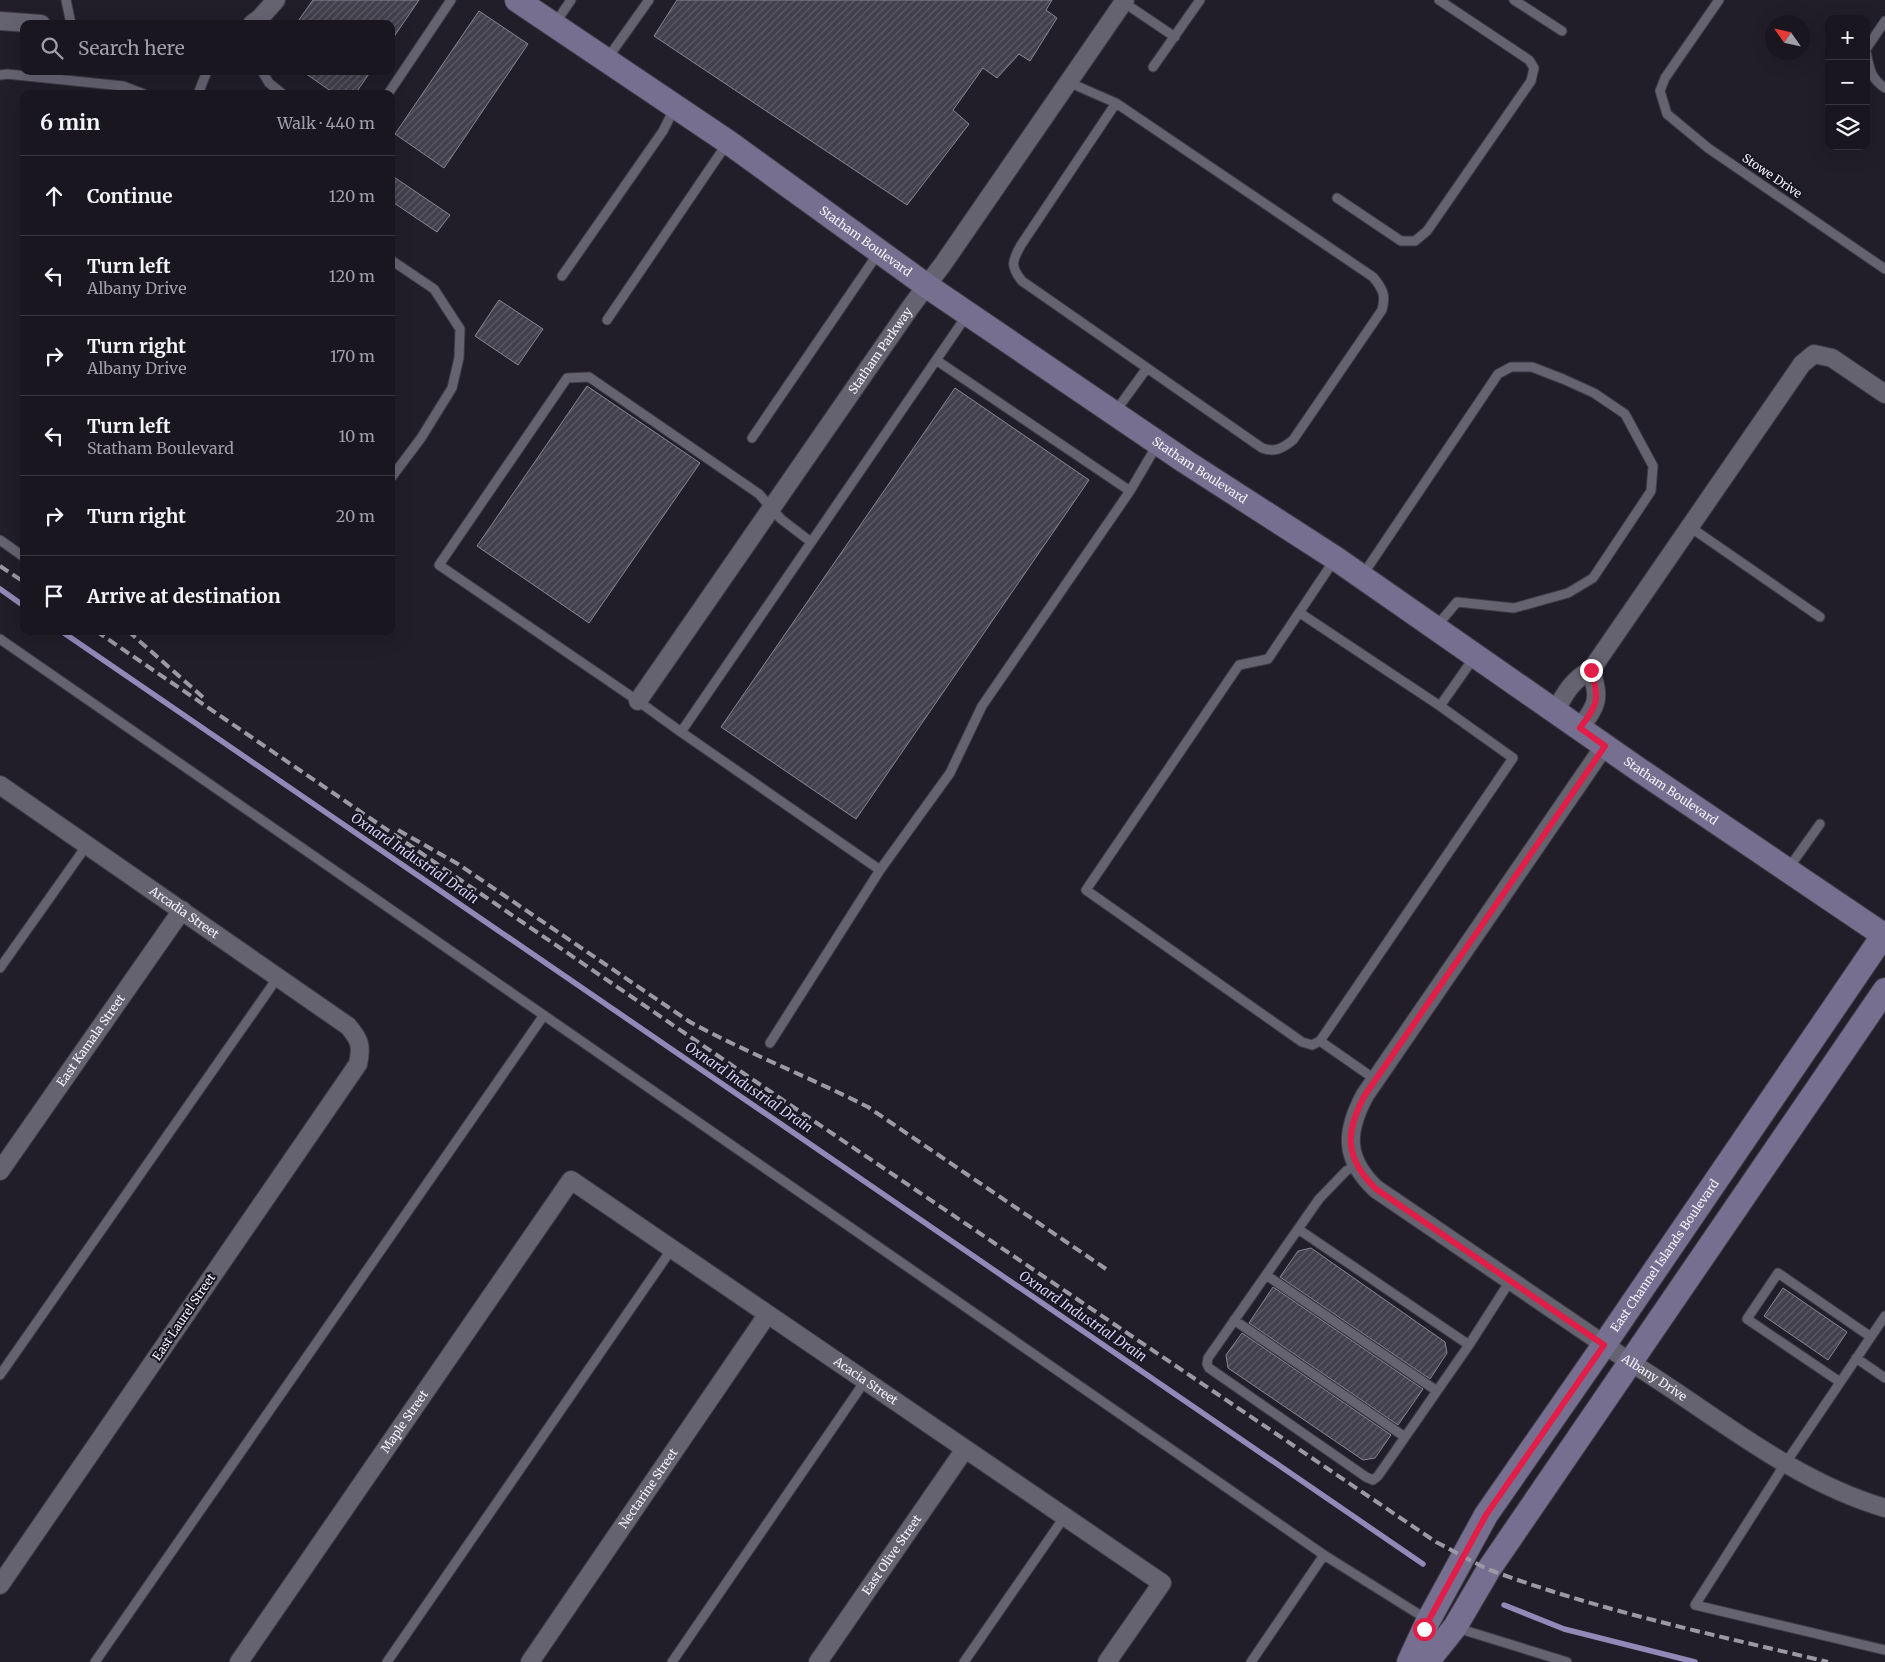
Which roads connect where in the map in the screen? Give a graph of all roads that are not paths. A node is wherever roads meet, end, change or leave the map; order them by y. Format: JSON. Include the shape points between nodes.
{"nodes":[{"id":1,"x":66,"y":0,"type":"edge"},
{"id":2,"x":276,"y":0,"type":"edge"},
{"id":3,"x":451,"y":0,"type":"edge"},
{"id":4,"x":517,"y":0,"type":"edge"},
{"id":5,"x":571,"y":0,"type":"edge"},
{"id":6,"x":648,"y":0,"type":"edge"},
{"id":7,"x":1200,"y":0,"type":"edge"},
{"id":8,"x":1438,"y":0,"type":"edge"},
{"id":9,"x":1514,"y":0,"type":"edge"},
{"id":10,"x":1719,"y":0,"type":"edge"},
{"id":11,"x":1124,"y":1,"type":"edge"},
{"id":12,"x":70,"y":20,"type":"edge"},
{"id":13,"x":257,"y":20,"type":"edge"},
{"id":14,"x":0,"y":21,"type":"edge"},
{"id":15,"x":1885,"y":21,"type":"edge"},
{"id":16,"x":20,"y":22,"type":"edge"},
{"id":17,"x":554,"y":25,"type":"junction"},
{"id":18,"x":1562,"y":31,"type":"dead end"},
{"id":19,"x":1174,"y":37,"type":"junction"},
{"id":20,"x":1870,"y":43,"type":"edge"},
{"id":21,"x":606,"y":60,"type":"junction"},
{"id":22,"x":1868,"y":60,"type":"edge"},
{"id":23,"x":1153,"y":67,"type":"dead end"},
{"id":24,"x":0,"y":75,"type":"edge"},
{"id":25,"x":205,"y":75,"type":"edge"},
{"id":26,"x":264,"y":75,"type":"edge"},
{"id":27,"x":1068,"y":82,"type":"junction"},
{"id":28,"x":1885,"y":88,"type":"edge"},
{"id":29,"x":134,"y":90,"type":"edge"},
{"id":30,"x":200,"y":90,"type":"edge"},
{"id":31,"x":277,"y":90,"type":"edge"},
{"id":32,"x":391,"y":90,"type":"edge"},
{"id":33,"x":1116,"y":103,"type":"junction"},
{"id":34,"x":675,"y":107,"type":"junction"},
{"id":35,"x":728,"y":142,"type":"junction"},
{"id":36,"x":1337,"y":198,"type":"dead end"},
{"id":37,"x":880,"y":252,"type":"junction"},
{"id":38,"x":395,"y":263,"type":"edge"},
{"id":39,"x":1885,"y":269,"type":"edge"},
{"id":40,"x":562,"y":276,"type":"dead end"},
{"id":41,"x":927,"y":286,"type":"junction"},
{"id":42,"x":969,"y":313,"type":"junction"},
{"id":43,"x":607,"y":320,"type":"dead end"},
{"id":44,"x":936,"y":360,"type":"junction"},
{"id":45,"x":1147,"y":368,"type":"junction"},
{"id":46,"x":1885,"y":394,"type":"edge"},
{"id":47,"x":1115,"y":412,"type":"junction"},
{"id":48,"x":752,"y":438,"type":"dead end"},
{"id":49,"x":1158,"y":442,"type":"junction"},
{"id":50,"x":395,"y":473,"type":"edge"},
{"id":51,"x":1130,"y":491,"type":"junction"},
{"id":52,"x":771,"y":508,"type":"junction"},
{"id":53,"x":1690,"y":527,"type":"junction"},
{"id":54,"x":0,"y":540,"type":"edge"},
{"id":55,"x":811,"y":542,"type":"junction"},
{"id":56,"x":20,"y":554,"type":"edge"},
{"id":57,"x":1335,"y":558,"type":"junction"},
{"id":58,"x":1362,"y":576,"type":"junction"},
{"id":59,"x":1300,"y":613,"type":"junction"},
{"id":60,"x":1820,"y":617,"type":"dead end"},
{"id":61,"x":1436,"y":628,"type":"junction"},
{"id":62,"x":0,"y":639,"type":"edge"},
{"id":63,"x":1475,"y":655,"type":"junction"},
{"id":64,"x":1591,"y":670,"type":"junction"},
{"id":65,"x":638,"y":701,"type":"junction"},
{"id":66,"x":1440,"y":706,"type":"junction"},
{"id":67,"x":1556,"y":711,"type":"junction"},
{"id":68,"x":1580,"y":728,"type":"junction"},
{"id":69,"x":680,"y":732,"type":"junction"},
{"id":70,"x":1605,"y":746,"type":"junction"},
{"id":71,"x":0,"y":785,"type":"edge"},
{"id":72,"x":1820,"y":824,"type":"dead end"},
{"id":73,"x":87,"y":845,"type":"junction"},
{"id":74,"x":880,"y":870,"type":"junction"},
{"id":75,"x":1787,"y":871,"type":"junction"},
{"id":76,"x":182,"y":910,"type":"junction"},
{"id":77,"x":1884,"y":935,"type":"edge"},
{"id":78,"x":0,"y":968,"type":"edge"},
{"id":79,"x":278,"y":977,"type":"junction"},
{"id":80,"x":1885,"y":990,"type":"edge"},
{"id":81,"x":544,"y":1014,"type":"junction"},
{"id":82,"x":1320,"y":1041,"type":"junction"},
{"id":83,"x":770,"y":1042,"type":"dead end"},
{"id":84,"x":360,"y":1045,"type":"joint"},
{"id":85,"x":1376,"y":1080,"type":"junction"},
{"id":86,"x":1356,"y":1165,"type":"junction"},
{"id":87,"x":0,"y":1171,"type":"edge"},
{"id":88,"x":571,"y":1180,"type":"joint"},
{"id":89,"x":1298,"y":1229,"type":"junction"},
{"id":90,"x":671,"y":1250,"type":"junction"},
{"id":91,"x":1266,"y":1275,"type":"junction"},
{"id":92,"x":1510,"y":1281,"type":"junction"},
{"id":93,"x":767,"y":1315,"type":"junction"},
{"id":94,"x":1885,"y":1316,"type":"edge"},
{"id":95,"x":1234,"y":1320,"type":"junction"},
{"id":96,"x":1871,"y":1337,"type":"junction"},
{"id":97,"x":1468,"y":1345,"type":"junction"},
{"id":98,"x":1604,"y":1345,"type":"junction"},
{"id":99,"x":1856,"y":1358,"type":"junction"},
{"id":100,"x":1630,"y":1362,"type":"junction"},
{"id":101,"x":0,"y":1375,"type":"edge"},
{"id":102,"x":1885,"y":1378,"type":"edge"},
{"id":103,"x":865,"y":1381,"type":"junction"},
{"id":104,"x":1840,"y":1382,"type":"junction"},
{"id":105,"x":1436,"y":1391,"type":"junction"},
{"id":106,"x":1405,"y":1437,"type":"junction"},
{"id":107,"x":965,"y":1449,"type":"junction"},
{"id":108,"x":1785,"y":1464,"type":"junction"},
{"id":109,"x":1885,"y":1508,"type":"edge"},
{"id":110,"x":1064,"y":1516,"type":"junction"},
{"id":111,"x":1324,"y":1555,"type":"junction"},
{"id":112,"x":0,"y":1585,"type":"edge"},
{"id":113,"x":1442,"y":1624,"type":"junction"},
{"id":114,"x":1885,"y":1650,"type":"edge"},
{"id":115,"x":95,"y":1662,"type":"edge"},
{"id":116,"x":239,"y":1662,"type":"edge"},
{"id":117,"x":387,"y":1662,"type":"edge"},
{"id":118,"x":530,"y":1662,"type":"edge"},
{"id":119,"x":672,"y":1662,"type":"edge"},
{"id":120,"x":818,"y":1662,"type":"edge"},
{"id":121,"x":964,"y":1662,"type":"edge"},
{"id":122,"x":1107,"y":1662,"type":"edge"},
{"id":123,"x":1251,"y":1662,"type":"edge"},
{"id":124,"x":1409,"y":1662,"type":"edge"},
{"id":125,"x":1428,"y":1662,"type":"edge"},
{"id":126,"x":1566,"y":1662,"type":"edge"}],
"edges":[{"from":1,"to":12,"type":"lane"},
{"from":2,"to":13,"type":"street"},
{"from":3,"to":32,"type":"lane"},
{"from":4,"to":17,"type":"street","name":"Statham Boulevard"},
{"from":5,"to":17,"type":"lane"},
{"from":6,"to":21,"type":"lane"},
{"from":7,"to":19,"type":"lane"},
{"from":8,"to":36,"type":"lane","via":[[1529,60],[1534,68],[1531,81],[1427,231],[1415,241],[1401,241]]},
{"from":9,"to":18,"type":"lane"},
{"from":10,"to":39,"type":"lane","name":"Stowe Drive","via":[[1666,78],[1660,91],[1666,114],[1708,148]]},
{"from":11,"to":19,"type":"lane"},
{"from":11,"to":27,"type":"street","name":"Statham Parkway"},
{"from":14,"to":16,"type":"street"},
{"from":15,"to":20,"type":"lane"},
{"from":17,"to":21,"type":"street","name":"Statham Boulevard"},
{"from":19,"to":23,"type":"lane"},
{"from":21,"to":34,"type":"street","name":"Statham Boulevard"},
{"from":22,"to":28,"type":"lane","via":[[1871,73]]},
{"from":24,"to":29,"type":"lane","via":[[123,86]]},
{"from":25,"to":30,"type":"lane"},
{"from":26,"to":31,"type":"lane"},
{"from":27,"to":33,"type":"lane"},
{"from":27,"to":41,"type":"street","name":"Statham Parkway"},
{"from":33,"to":45,"type":"lane","via":[[1020,246],[1013,266],[1022,281]]},
{"from":33,"to":45,"type":"lane","via":[[1373,277],[1385,298],[1382,310],[1293,440],[1277,450],[1262,448]]},
{"from":34,"to":35,"type":"street","name":"Statham Boulevard"},
{"from":34,"to":40,"type":"lane","via":[[663,131]]},
{"from":35,"to":37,"type":"street","name":"Statham Boulevard"},
{"from":35,"to":43,"type":"lane"},
{"from":37,"to":41,"type":"street","name":"Statham Boulevard"},
{"from":37,"to":48,"type":"lane"},
{"from":38,"to":50,"type":"lane","via":[[434,289],[460,330],[459,358],[452,388]]},
{"from":41,"to":42,"type":"street","name":"Statham Boulevard"},
{"from":41,"to":52,"type":"street","name":"Statham Parkway"},
{"from":42,"to":44,"type":"lane"},
{"from":42,"to":47,"type":"street","name":"Statham Boulevard"},
{"from":44,"to":51,"type":"lane"},
{"from":44,"to":55,"type":"lane"},
{"from":45,"to":47,"type":"lane"},
{"from":46,"to":53,"type":"street","via":[[1832,358],[1814,354],[1802,364]]},
{"from":47,"to":49,"type":"street","name":"Statham Boulevard"},
{"from":49,"to":51,"type":"lane"},
{"from":49,"to":57,"type":"street","name":"Statham Boulevard"},
{"from":51,"to":74,"type":"lane","via":[[982,706],[950,773]]},
{"from":52,"to":55,"type":"lane"},
{"from":52,"to":65,"type":"street","name":"Statham Parkway"},
{"from":52,"to":65,"type":"lane","via":[[759,494],[589,377],[567,378],[561,386],[440,565]]},
{"from":53,"to":60,"type":"lane"},
{"from":53,"to":64,"type":"street"},
{"from":54,"to":56,"type":"lane"},
{"from":55,"to":69,"type":"lane"},
{"from":57,"to":58,"type":"street","name":"Statham Boulevard"},
{"from":57,"to":59,"type":"lane"},
{"from":58,"to":61,"type":"street","name":"Statham Boulevard"},
{"from":58,"to":61,"type":"lane","via":[[1498,374],[1511,367],[1532,367],[1594,394],[1625,414],[1653,466],[1651,491],[1593,578],[1568,593],[1514,608],[1457,602]]},
{"from":59,"to":66,"type":"lane"},
{"from":59,"to":82,"type":"lane","via":[[1268,659],[1239,665],[1086,890],[1302,1042],[1312,1045]]},
{"from":61,"to":63,"type":"street","name":"Statham Boulevard"},
{"from":62,"to":81,"type":"lane"},
{"from":63,"to":66,"type":"lane"},
{"from":63,"to":67,"type":"street","name":"Statham Boulevard"},
{"from":64,"to":67,"type":"street","via":[[1572,684]]},
{"from":64,"to":68,"type":"street","via":[[1597,698],[1593,711]]},
{"from":65,"to":69,"type":"lane"},
{"from":66,"to":82,"type":"lane","via":[[1513,758]]},
{"from":67,"to":68,"type":"street","name":"Statham Boulevard"},
{"from":68,"to":70,"type":"street","name":"Statham Boulevard"},
{"from":69,"to":74,"type":"lane"},
{"from":70,"to":75,"type":"street","name":"Statham Boulevard"},
{"from":70,"to":85,"type":"street","name":"Albany Drive"},
{"from":71,"to":73,"type":"street","name":"Arcadia Street"},
{"from":72,"to":75,"type":"lane"},
{"from":73,"to":76,"type":"street","name":"Arcadia Street"},
{"from":73,"to":78,"type":"lane"},
{"from":74,"to":83,"type":"lane"},
{"from":75,"to":77,"type":"street","name":"Statham Boulevard"},
{"from":76,"to":79,"type":"street","name":"Arcadia Street"},
{"from":76,"to":87,"type":"street","name":"East Kamala Street"},
{"from":77,"to":98,"type":"street","name":"East Channel Islands Boulevard"},
{"from":79,"to":84,"type":"street","name":"Arcadia Street","via":[[348,1026]]},
{"from":79,"to":101,"type":"lane"},
{"from":80,"to":100,"type":"street","name":"East Channel Islands Boulevard"},
{"from":81,"to":111,"type":"lane"},
{"from":81,"to":115,"type":"lane"},
{"from":82,"to":85,"type":"lane"},
{"from":84,"to":112,"type":"street","name":"East Laurel Street","via":[[358,1064]]},
{"from":85,"to":86,"type":"street","name":"Albany Drive","via":[[1359,1106],[1350,1131]]},
{"from":86,"to":89,"type":"lane","via":[[1319,1199]]},
{"from":86,"to":92,"type":"street","name":"Albany Drive","via":[[1376,1189]]},
{"from":88,"to":90,"type":"street","name":"Acacia Street"},
{"from":88,"to":116,"type":"street","name":"Maple Street"},
{"from":89,"to":91,"type":"lane"},
{"from":89,"to":97,"type":"lane"},
{"from":90,"to":93,"type":"street","name":"Acacia Street"},
{"from":90,"to":117,"type":"lane"},
{"from":91,"to":95,"type":"lane"},
{"from":91,"to":105,"type":"lane"},
{"from":92,"to":97,"type":"lane"},
{"from":92,"to":98,"type":"street","name":"Albany Drive"},
{"from":93,"to":103,"type":"street","name":"Acacia Street"},
{"from":93,"to":118,"type":"street","name":"Nectarine Street"},
{"from":94,"to":96,"type":"lane"},
{"from":95,"to":106,"type":"lane"},
{"from":95,"to":106,"type":"lane","via":[[1208,1358],[1209,1368],[1366,1477],[1373,1480],[1378,1476]]},
{"from":96,"to":99,"type":"lane"},
{"from":96,"to":104,"type":"lane","via":[[1778,1273],[1747,1319]]},
{"from":97,"to":105,"type":"lane"},
{"from":98,"to":100,"type":"street","name":"Albany Drive"},
{"from":98,"to":113,"type":"street","name":"East Channel Islands Boulevard","via":[[1486,1515]]},
{"from":99,"to":102,"type":"lane"},
{"from":99,"to":104,"type":"lane"},
{"from":100,"to":108,"type":"street","name":"Albany Drive"},
{"from":100,"to":113,"type":"street","name":"East Channel Islands Boulevard","via":[[1489,1569]]},
{"from":103,"to":107,"type":"street","name":"Acacia Street"},
{"from":103,"to":119,"type":"lane"},
{"from":104,"to":108,"type":"lane"},
{"from":105,"to":106,"type":"lane"},
{"from":107,"to":110,"type":"street","name":"Acacia Street"},
{"from":107,"to":120,"type":"street","name":"East Olive Street"},
{"from":108,"to":109,"type":"street","name":"Albany Drive","via":[[1824,1485]]},
{"from":108,"to":114,"type":"lane","via":[[1695,1605]]},
{"from":110,"to":121,"type":"lane"},
{"from":110,"to":122,"type":"street","name":"Acacia Street","via":[[1162,1583]]},
{"from":111,"to":113,"type":"lane"},
{"from":111,"to":123,"type":"lane"},
{"from":113,"to":124,"type":"street","name":"East Channel Islands Boulevard"},
{"from":113,"to":125,"type":"street","name":"East Channel Islands Boulevard"},
{"from":113,"to":126,"type":"lane"}]}
